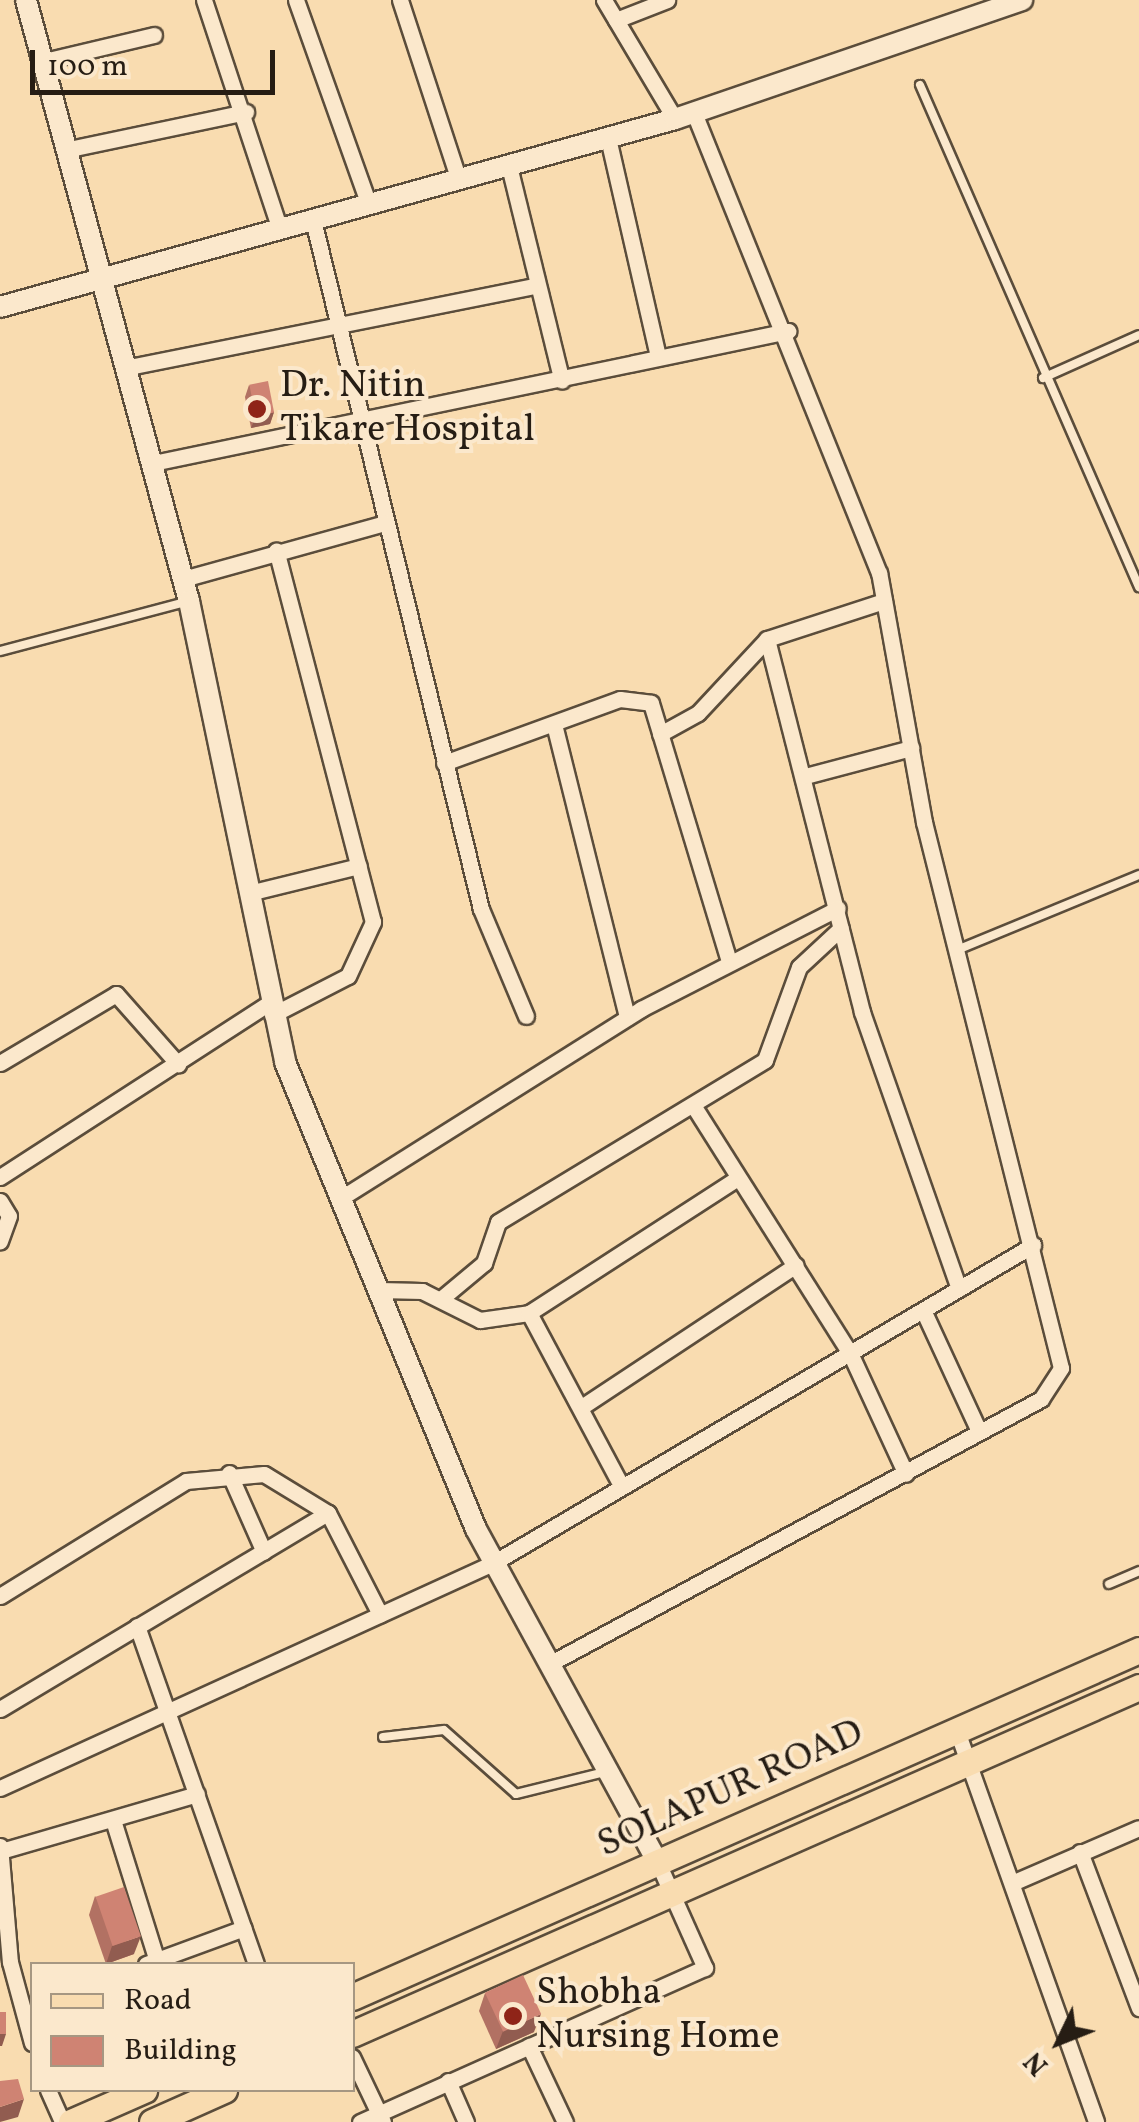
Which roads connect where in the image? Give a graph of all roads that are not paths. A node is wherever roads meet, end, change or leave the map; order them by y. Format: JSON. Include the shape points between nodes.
{"nodes":[{"id":1,"x":26,"y":0,"type":"edge"},
{"id":2,"x":204,"y":0,"type":"edge"},
{"id":3,"x":296,"y":0,"type":"edge"},
{"id":4,"x":400,"y":0,"type":"edge"},
{"id":5,"x":604,"y":0,"type":"edge"},
{"id":6,"x":667,"y":0,"type":"edge"},
{"id":7,"x":1022,"y":0,"type":"edge"},
{"id":8,"x":616,"y":20,"type":"junction"},
{"id":9,"x":154,"y":36,"type":"dead end"},
{"id":10,"x":44,"y":61,"type":"junction"},
{"id":11,"x":920,"y":85,"type":"dead end"},
{"id":12,"x":246,"y":112,"type":"junction"},
{"id":13,"x":685,"y":116,"type":"junction"},
{"id":14,"x":608,"y":138,"type":"junction"},
{"id":15,"x":69,"y":148,"type":"junction"},
{"id":16,"x":509,"y":166,"type":"junction"},
{"id":17,"x":459,"y":180,"type":"junction"},
{"id":18,"x":370,"y":205,"type":"junction"},
{"id":19,"x":313,"y":220,"type":"junction"},
{"id":20,"x":280,"y":230,"type":"junction"},
{"id":21,"x":106,"y":278,"type":"junction"},
{"id":22,"x":536,"y":286,"type":"junction"},
{"id":23,"x":0,"y":307,"type":"edge"},
{"id":24,"x":338,"y":328,"type":"junction"},
{"id":25,"x":788,"y":330,"type":"junction"},
{"id":26,"x":1139,"y":335,"type":"edge"},
{"id":27,"x":658,"y":357,"type":"junction"},
{"id":28,"x":129,"y":367,"type":"junction"},
{"id":29,"x":1044,"y":378,"type":"junction"},
{"id":30,"x":562,"y":382,"type":"junction"},
{"id":31,"x":362,"y":424,"type":"junction"},
{"id":32,"x":153,"y":463,"type":"junction"},
{"id":33,"x":385,"y":524,"type":"junction"},
{"id":34,"x":276,"y":550,"type":"junction"},
{"id":35,"x":183,"y":579,"type":"junction"},
{"id":36,"x":1139,"y":587,"type":"edge"},
{"id":37,"x":884,"y":600,"type":"junction"},
{"id":38,"x":190,"y":601,"type":"junction"},
{"id":39,"x":767,"y":640,"type":"junction"},
{"id":40,"x":0,"y":652,"type":"edge"},
{"id":41,"x":555,"y":728,"type":"junction"},
{"id":42,"x":660,"y":734,"type":"junction"},
{"id":43,"x":911,"y":748,"type":"junction"},
{"id":44,"x":444,"y":762,"type":"junction"},
{"id":45,"x":804,"y":776,"type":"junction"},
{"id":46,"x":358,"y":866,"type":"junction"},
{"id":47,"x":1139,"y":875,"type":"edge"},
{"id":48,"x":249,"y":893,"type":"junction"},
{"id":49,"x":838,"y":908,"type":"junction"},
{"id":50,"x":841,"y":928,"type":"junction"},
{"id":51,"x":957,"y":950,"type":"junction"},
{"id":52,"x":729,"y":961,"type":"junction"},
{"id":53,"x":270,"y":1009,"type":"junction"},
{"id":54,"x":526,"y":1016,"type":"dead end"},
{"id":55,"x":627,"y":1017,"type":"junction"},
{"id":56,"x":0,"y":1063,"type":"edge"},
{"id":57,"x":178,"y":1064,"type":"junction"},
{"id":58,"x":693,"y":1105,"type":"junction"},
{"id":59,"x":0,"y":1178,"type":"edge"},
{"id":60,"x":738,"y":1178,"type":"junction"},
{"id":61,"x":341,"y":1198,"type":"junction"},
{"id":62,"x":0,"y":1202,"type":"edge"},
{"id":63,"x":0,"y":1241,"type":"edge"},
{"id":64,"x":1033,"y":1246,"type":"junction"},
{"id":65,"x":796,"y":1265,"type":"junction"},
{"id":66,"x":959,"y":1289,"type":"junction"},
{"id":67,"x":379,"y":1290,"type":"junction"},
{"id":68,"x":442,"y":1298,"type":"junction"},
{"id":69,"x":924,"y":1310,"type":"junction"},
{"id":70,"x":529,"y":1313,"type":"junction"},
{"id":71,"x":850,"y":1353,"type":"junction"},
{"id":72,"x":583,"y":1406,"type":"junction"},
{"id":73,"x":980,"y":1431,"type":"junction"},
{"id":74,"x":229,"y":1473,"type":"junction"},
{"id":75,"x":906,"y":1474,"type":"junction"},
{"id":76,"x":622,"y":1487,"type":"junction"},
{"id":77,"x":328,"y":1512,"type":"junction"},
{"id":78,"x":264,"y":1552,"type":"junction"},
{"id":79,"x":493,"y":1562,"type":"junction"},
{"id":80,"x":1139,"y":1571,"type":"edge"},
{"id":81,"x":1109,"y":1584,"type":"dead end"},
{"id":82,"x":0,"y":1596,"type":"edge"},
{"id":83,"x":380,"y":1614,"type":"junction"},
{"id":84,"x":137,"y":1626,"type":"junction"},
{"id":85,"x":1139,"y":1650,"type":"edge"},
{"id":86,"x":549,"y":1664,"type":"junction"},
{"id":87,"x":1139,"y":1686,"type":"edge"},
{"id":88,"x":0,"y":1709,"type":"edge"},
{"id":89,"x":168,"y":1711,"type":"junction"},
{"id":90,"x":957,"y":1731,"type":"junction"},
{"id":91,"x":383,"y":1737,"type":"dead end"},
{"id":92,"x":969,"y":1764,"type":"junction"},
{"id":93,"x":605,"y":1772,"type":"junction"},
{"id":94,"x":0,"y":1788,"type":"edge"},
{"id":95,"x":197,"y":1794,"type":"junction"},
{"id":96,"x":113,"y":1820,"type":"junction"},
{"id":97,"x":1139,"y":1828,"type":"edge"},
{"id":98,"x":0,"y":1848,"type":"edge"},
{"id":99,"x":1080,"y":1852,"type":"junction"},
{"id":100,"x":658,"y":1863,"type":"junction"},
{"id":101,"x":1012,"y":1883,"type":"junction"},
{"id":102,"x":671,"y":1894,"type":"junction"},
{"id":103,"x":244,"y":1928,"type":"junction"},
{"id":104,"x":152,"y":1962,"type":"edge"},
{"id":105,"x":255,"y":1962,"type":"edge"},
{"id":106,"x":5,"y":1963,"type":"edge"},
{"id":107,"x":1132,"y":1970,"type":"edge"},
{"id":108,"x":355,"y":1997,"type":"edge"},
{"id":109,"x":1139,"y":2008,"type":"edge"},
{"id":110,"x":28,"y":2011,"type":"edge"},
{"id":111,"x":355,"y":2033,"type":"edge"},
{"id":112,"x":529,"y":2046,"type":"junction"},
{"id":113,"x":355,"y":2063,"type":"edge"},
{"id":114,"x":448,"y":2081,"type":"junction"},
{"id":115,"x":49,"y":2092,"type":"edge"},
{"id":116,"x":139,"y":2092,"type":"edge"},
{"id":117,"x":220,"y":2092,"type":"edge"},
{"id":118,"x":381,"y":2117,"type":"edge"},
{"id":119,"x":62,"y":2122,"type":"edge"},
{"id":120,"x":71,"y":2122,"type":"edge"},
{"id":121,"x":152,"y":2122,"type":"edge"},
{"id":122,"x":360,"y":2122,"type":"edge"},
{"id":123,"x":466,"y":2122,"type":"edge"},
{"id":124,"x":565,"y":2122,"type":"edge"},
{"id":125,"x":1096,"y":2122,"type":"edge"}],
"edges":[{"from":1,"to":10,"type":"street"},
{"from":2,"to":12,"type":"street"},
{"from":3,"to":18,"type":"street"},
{"from":4,"to":17,"type":"street"},
{"from":5,"to":8,"type":"street"},
{"from":6,"to":8,"type":"street"},
{"from":7,"to":13,"type":"street"},
{"from":8,"to":13,"type":"street"},
{"from":9,"to":10,"type":"street"},
{"from":10,"to":15,"type":"street"},
{"from":11,"to":29,"type":"lane"},
{"from":12,"to":15,"type":"street"},
{"from":12,"to":20,"type":"street"},
{"from":13,"to":14,"type":"street"},
{"from":13,"to":25,"type":"street"},
{"from":14,"to":16,"type":"street"},
{"from":14,"to":27,"type":"street"},
{"from":15,"to":21,"type":"street"},
{"from":16,"to":17,"type":"street"},
{"from":16,"to":22,"type":"street"},
{"from":17,"to":18,"type":"street"},
{"from":18,"to":19,"type":"street"},
{"from":19,"to":20,"type":"street"},
{"from":19,"to":24,"type":"street"},
{"from":20,"to":21,"type":"street"},
{"from":21,"to":23,"type":"street"},
{"from":21,"to":28,"type":"street"},
{"from":22,"to":24,"type":"street"},
{"from":22,"to":30,"type":"street"},
{"from":24,"to":28,"type":"street"},
{"from":24,"to":31,"type":"street"},
{"from":25,"to":27,"type":"street"},
{"from":25,"to":37,"type":"street"},
{"from":26,"to":29,"type":"lane"},
{"from":27,"to":30,"type":"street"},
{"from":28,"to":32,"type":"street"},
{"from":29,"to":36,"type":"lane"},
{"from":30,"to":31,"type":"street"},
{"from":31,"to":32,"type":"street"},
{"from":31,"to":33,"type":"street"},
{"from":32,"to":35,"type":"street"},
{"from":33,"to":34,"type":"street"},
{"from":33,"to":44,"type":"street"},
{"from":34,"to":35,"type":"street"},
{"from":34,"to":46,"type":"street"},
{"from":35,"to":38,"type":"street"},
{"from":37,"to":39,"type":"street"},
{"from":37,"to":43,"type":"street"},
{"from":38,"to":40,"type":"lane"},
{"from":38,"to":48,"type":"street"},
{"from":39,"to":42,"type":"street","via":[[698,714]]},
{"from":39,"to":45,"type":"street"},
{"from":41,"to":42,"type":"street","via":[[630,697],[651,703]]},
{"from":41,"to":44,"type":"street"},
{"from":41,"to":55,"type":"street"},
{"from":42,"to":52,"type":"street"},
{"from":43,"to":45,"type":"street"},
{"from":43,"to":51,"type":"street"},
{"from":44,"to":54,"type":"street","via":[[481,908]]},
{"from":45,"to":49,"type":"street"},
{"from":46,"to":48,"type":"street"},
{"from":46,"to":53,"type":"street","via":[[373,922],[364,959],[326,994]]},
{"from":47,"to":51,"type":"lane"},
{"from":48,"to":53,"type":"street"},
{"from":49,"to":50,"type":"street"},
{"from":49,"to":52,"type":"street"},
{"from":50,"to":58,"type":"street","via":[[799,968],[765,1060]]},
{"from":50,"to":66,"type":"street"},
{"from":51,"to":64,"type":"street"},
{"from":52,"to":55,"type":"street"},
{"from":53,"to":57,"type":"street"},
{"from":53,"to":61,"type":"street"},
{"from":55,"to":61,"type":"street"},
{"from":56,"to":57,"type":"street","via":[[116,994]]},
{"from":57,"to":59,"type":"street"},
{"from":58,"to":60,"type":"street"},
{"from":58,"to":68,"type":"street","via":[[498,1222],[484,1262]]},
{"from":60,"to":65,"type":"street"},
{"from":60,"to":70,"type":"street"},
{"from":61,"to":67,"type":"street"},
{"from":62,"to":63,"type":"street","via":[[9,1216]]},
{"from":64,"to":66,"type":"street"},
{"from":64,"to":73,"type":"street","via":[[1061,1368],[1041,1400]]},
{"from":65,"to":71,"type":"street"},
{"from":65,"to":72,"type":"street"},
{"from":66,"to":69,"type":"street"},
{"from":67,"to":68,"type":"street"},
{"from":67,"to":79,"type":"street"},
{"from":68,"to":70,"type":"street","via":[[480,1320]]},
{"from":69,"to":71,"type":"street"},
{"from":69,"to":73,"type":"street"},
{"from":70,"to":72,"type":"street"},
{"from":71,"to":75,"type":"street"},
{"from":71,"to":76,"type":"street"},
{"from":72,"to":76,"type":"street"},
{"from":73,"to":75,"type":"street"},
{"from":74,"to":77,"type":"street","via":[[291,1483]]},
{"from":74,"to":78,"type":"street"},
{"from":74,"to":82,"type":"street","via":[[148,1500]]},
{"from":75,"to":86,"type":"street"},
{"from":76,"to":79,"type":"street"},
{"from":77,"to":78,"type":"street"},
{"from":77,"to":83,"type":"street"},
{"from":78,"to":84,"type":"street"},
{"from":79,"to":83,"type":"street"},
{"from":79,"to":86,"type":"street"},
{"from":80,"to":81,"type":"lane"},
{"from":83,"to":89,"type":"street"},
{"from":84,"to":88,"type":"street"},
{"from":84,"to":89,"type":"street"},
{"from":85,"to":90,"type":"main road","name":"SOLAPUR ROAD"},
{"from":86,"to":93,"type":"street"},
{"from":87,"to":92,"type":"main road","name":"SOLAPUR ROAD"},
{"from":89,"to":94,"type":"street"},
{"from":89,"to":95,"type":"street"},
{"from":90,"to":92,"type":"street"},
{"from":90,"to":100,"type":"main road","name":"SOLAPUR ROAD"},
{"from":91,"to":93,"type":"lane","via":[[444,1730],[516,1794]]},
{"from":92,"to":101,"type":"street"},
{"from":92,"to":102,"type":"main road","name":"SOLAPUR ROAD"},
{"from":93,"to":100,"type":"street"},
{"from":95,"to":96,"type":"street"},
{"from":95,"to":103,"type":"street"},
{"from":96,"to":98,"type":"street"},
{"from":96,"to":104,"type":"street"},
{"from":97,"to":99,"type":"street"},
{"from":98,"to":106,"type":"street"},
{"from":99,"to":101,"type":"street"},
{"from":99,"to":107,"type":"street"},
{"from":100,"to":102,"type":"street"},
{"from":100,"to":108,"type":"main road","name":"SOLAPUR ROAD"},
{"from":101,"to":125,"type":"street"},
{"from":102,"to":111,"type":"main road","name":"SOLAPUR ROAD"},
{"from":102,"to":112,"type":"street","via":[[705,1968]]},
{"from":103,"to":104,"type":"street"},
{"from":103,"to":105,"type":"street"},
{"from":106,"to":110,"type":"street"},
{"from":107,"to":109,"type":"street"},
{"from":112,"to":114,"type":"street"},
{"from":112,"to":124,"type":"street"},
{"from":113,"to":118,"type":"street"},
{"from":114,"to":118,"type":"street"},
{"from":114,"to":123,"type":"street"},
{"from":115,"to":119,"type":"street"},
{"from":116,"to":120,"type":"main road"},
{"from":117,"to":121,"type":"main road"},
{"from":118,"to":122,"type":"street"}]}
